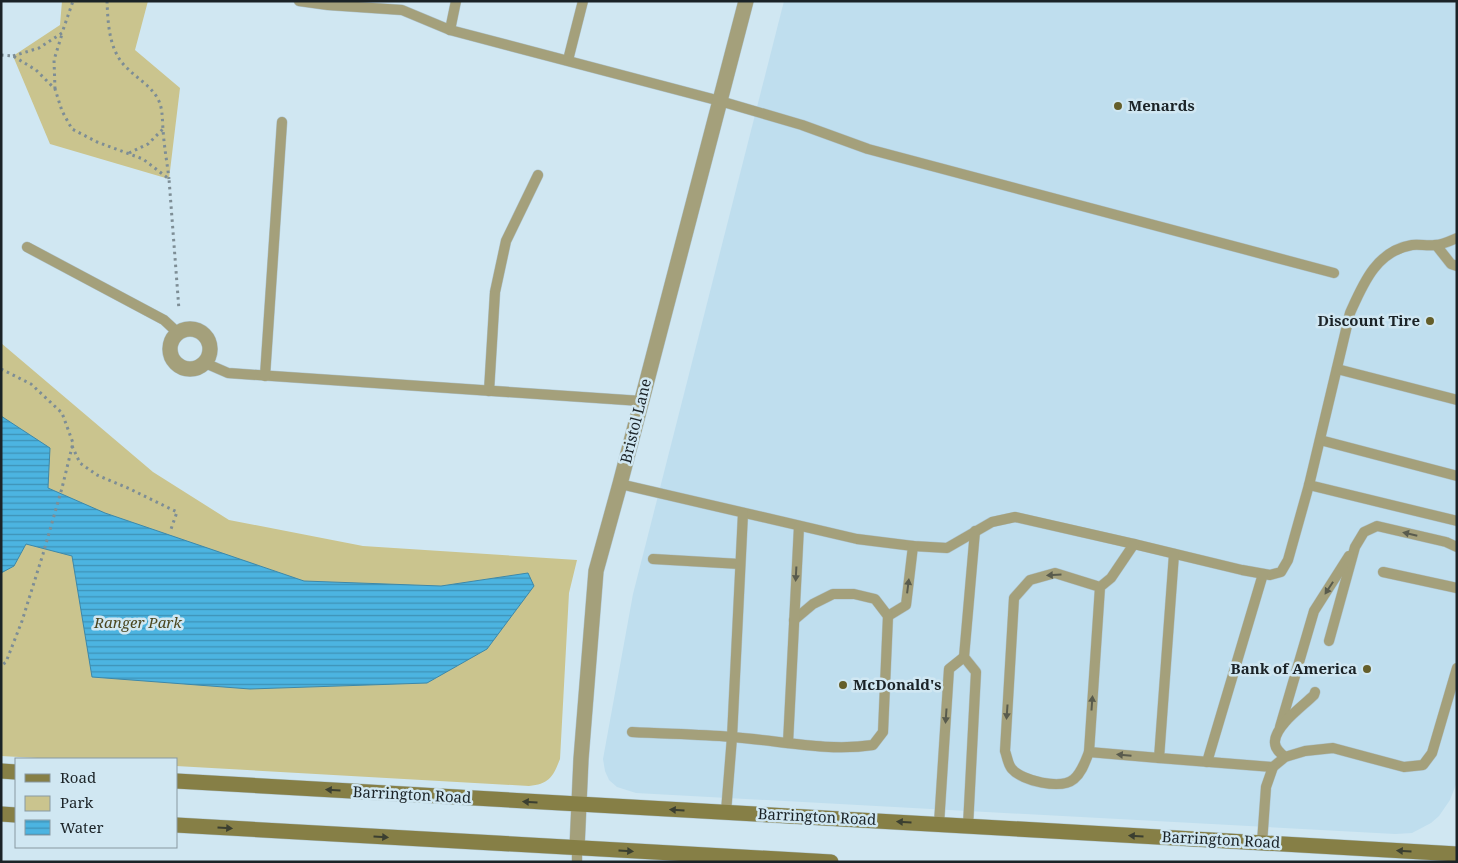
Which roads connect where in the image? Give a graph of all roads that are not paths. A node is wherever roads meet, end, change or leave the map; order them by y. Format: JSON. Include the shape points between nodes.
{"nodes":[{"id":1,"x":299,"y":1,"type":"edge"},
{"id":2,"x":412,"y":1,"type":"edge"},
{"id":3,"x":456,"y":1,"type":"edge"},
{"id":4,"x":583,"y":1,"type":"edge"},
{"id":5,"x":746,"y":1,"type":"edge"},
{"id":6,"x":408,"y":12,"type":"junction"},
{"id":7,"x":450,"y":30,"type":"junction"},
{"id":8,"x":568,"y":60,"type":"junction"},
{"id":9,"x":720,"y":101,"type":"junction"},
{"id":10,"x":282,"y":122,"type":"dead end"},
{"id":11,"x":538,"y":175,"type":"dead end"},
{"id":12,"x":1457,"y":238,"type":"edge"},
{"id":13,"x":1436,"y":246,"type":"junction"},
{"id":14,"x":28,"y":247,"type":"dead end"},
{"id":15,"x":1457,"y":266,"type":"edge"},
{"id":16,"x":1334,"y":273,"type":"dead end"},
{"id":17,"x":178,"y":333,"type":"junction"},
{"id":18,"x":205,"y":363,"type":"junction"},
{"id":19,"x":1337,"y":368,"type":"junction"},
{"id":20,"x":265,"y":376,"type":"junction"},
{"id":21,"x":489,"y":391,"type":"junction"},
{"id":22,"x":1457,"y":400,"type":"edge"},
{"id":23,"x":641,"y":401,"type":"junction"},
{"id":24,"x":1320,"y":440,"type":"junction"},
{"id":25,"x":1457,"y":476,"type":"edge"},
{"id":26,"x":620,"y":484,"type":"junction"},
{"id":27,"x":1309,"y":485,"type":"junction"},
{"id":28,"x":743,"y":513,"type":"junction"},
{"id":29,"x":1457,"y":521,"type":"edge"},
{"id":30,"x":799,"y":526,"type":"junction"},
{"id":31,"x":976,"y":531,"type":"junction"},
{"id":32,"x":1134,"y":544,"type":"junction"},
{"id":33,"x":913,"y":546,"type":"junction"},
{"id":34,"x":1355,"y":547,"type":"junction"},
{"id":35,"x":1457,"y":547,"type":"edge"},
{"id":36,"x":1174,"y":554,"type":"junction"},
{"id":37,"x":653,"y":559,"type":"dead end"},
{"id":38,"x":740,"y":564,"type":"junction"},
{"id":39,"x":1383,"y":572,"type":"dead end"},
{"id":40,"x":1263,"y":574,"type":"junction"},
{"id":41,"x":1100,"y":587,"type":"junction"},
{"id":42,"x":1457,"y":588,"type":"edge"},
{"id":43,"x":888,"y":616,"type":"junction"},
{"id":44,"x":794,"y":620,"type":"junction"},
{"id":45,"x":1329,"y":642,"type":"dead end"},
{"id":46,"x":964,"y":658,"type":"junction"},
{"id":47,"x":1457,"y":668,"type":"edge"},
{"id":48,"x":1315,"y":692,"type":"dead end"},
{"id":49,"x":1280,"y":727,"type":"junction"},
{"id":50,"x":632,"y":732,"type":"dead end"},
{"id":51,"x":732,"y":737,"type":"junction"},
{"id":52,"x":788,"y":743,"type":"junction"},
{"id":53,"x":1089,"y":752,"type":"junction"},
{"id":54,"x":1285,"y":757,"type":"junction"},
{"id":55,"x":1159,"y":758,"type":"junction"},
{"id":56,"x":1207,"y":762,"type":"junction"},
{"id":57,"x":1273,"y":767,"type":"junction"},
{"id":58,"x":1,"y":771,"type":"edge"},
{"id":59,"x":15,"y":772,"type":"edge"},
{"id":60,"x":178,"y":781,"type":"edge"},
{"id":61,"x":579,"y":805,"type":"junction"},
{"id":62,"x":726,"y":812,"type":"junction"},
{"id":63,"x":1,"y":814,"type":"edge"},
{"id":64,"x":15,"y":815,"type":"edge"},
{"id":65,"x":939,"y":824,"type":"junction"},
{"id":66,"x":178,"y":825,"type":"edge"},
{"id":67,"x":968,"y":826,"type":"junction"},
{"id":68,"x":1262,"y":843,"type":"junction"},
{"id":69,"x":1454,"y":853,"type":"edge"},
{"id":70,"x":577,"y":855,"type":"edge"},
{"id":71,"x":831,"y":862,"type":"edge"}],
"edges":[{"from":1,"to":6,"type":"lane"},
{"from":2,"to":6,"type":"lane"},
{"from":3,"to":7,"type":"lane"},
{"from":4,"to":8,"type":"lane"},
{"from":5,"to":9,"type":"street","name":"Bristol Lane"},
{"from":6,"to":7,"type":"lane"},
{"from":7,"to":8,"type":"lane"},
{"from":8,"to":9,"type":"lane"},
{"from":9,"to":16,"type":"lane","via":[[868,149]]},
{"from":9,"to":23,"type":"street","name":"Bristol Lane"},
{"from":10,"to":20,"type":"lane"},
{"from":11,"to":21,"type":"lane","via":[[506,241],[495,292]]},
{"from":12,"to":13,"type":"lane"},
{"from":13,"to":15,"type":"lane","via":[[1451,264]]},
{"from":13,"to":19,"type":"lane","via":[[1412,245],[1389,252],[1374,267],[1350,313]]},
{"from":14,"to":17,"type":"lane","via":[[164,320]]},
{"from":17,"to":18,"type":"street","via":[[194,329],[207,339],[210,347]]},
{"from":17,"to":18,"type":"street","via":[[169,347],[175,363],[190,370]]},
{"from":18,"to":20,"type":"lane","via":[[228,373]]},
{"from":19,"to":22,"type":"lane"},
{"from":19,"to":24,"type":"lane"},
{"from":20,"to":21,"type":"lane"},
{"from":21,"to":23,"type":"lane"},
{"from":23,"to":26,"type":"street","name":"Bristol Lane"},
{"from":24,"to":25,"type":"lane"},
{"from":24,"to":27,"type":"lane"},
{"from":26,"to":28,"type":"lane"},
{"from":26,"to":61,"type":"street","name":"Bristol Lane","via":[[596,571]]},
{"from":27,"to":29,"type":"lane"},
{"from":27,"to":40,"type":"lane","via":[[1288,560],[1281,572]]},
{"from":28,"to":30,"type":"lane"},
{"from":28,"to":38,"type":"lane"},
{"from":30,"to":33,"type":"lane","via":[[856,539]]},
{"from":30,"to":44,"type":"lane","one_way":true},
{"from":31,"to":32,"type":"lane","via":[[992,522],[1015,517]]},
{"from":31,"to":33,"type":"lane","via":[[947,548]]},
{"from":31,"to":46,"type":"lane"},
{"from":32,"to":36,"type":"lane"},
{"from":32,"to":41,"type":"lane","via":[[1111,578]]},
{"from":43,"to":33,"type":"lane","one_way":true,"via":[[906,605]]},
{"from":35,"to":34,"type":"lane","one_way":true,"via":[[1377,526],[1364,532]]},
{"from":34,"to":45,"type":"lane"},
{"from":34,"to":49,"type":"lane","one_way":true,"via":[[1314,611]]},
{"from":36,"to":40,"type":"lane"},
{"from":36,"to":55,"type":"lane"},
{"from":37,"to":38,"type":"lane"},
{"from":38,"to":51,"type":"lane"},
{"from":39,"to":42,"type":"lane"},
{"from":40,"to":56,"type":"lane"},
{"from":53,"to":41,"type":"lane","one_way":true},
{"from":41,"to":53,"type":"lane","one_way":true,"via":[[1055,573],[1030,580],[1014,598],[1005,751],[1011,768],[1022,778],[1060,784],[1072,781],[1081,771]]},
{"from":43,"to":44,"type":"lane","via":[[875,599],[833,594],[813,604]]},
{"from":43,"to":52,"type":"lane","via":[[883,732],[873,745],[855,748]]},
{"from":44,"to":52,"type":"lane"},
{"from":46,"to":65,"type":"lane","one_way":true,"via":[[949,669]]},
{"from":46,"to":67,"type":"lane","via":[[976,672]]},
{"from":47,"to":54,"type":"lane","via":[[1432,753],[1423,765],[1404,767],[1333,748]]},
{"from":48,"to":49,"type":"lane"},
{"from":49,"to":54,"type":"lane","via":[[1275,741],[1277,751]]},
{"from":50,"to":51,"type":"lane"},
{"from":51,"to":52,"type":"lane"},
{"from":51,"to":62,"type":"lane"},
{"from":55,"to":53,"type":"lane","one_way":true},
{"from":54,"to":57,"type":"lane"},
{"from":55,"to":56,"type":"lane"},
{"from":56,"to":57,"type":"lane"},
{"from":57,"to":68,"type":"lane","via":[[1266,787]]},
{"from":58,"to":59,"type":"main road"},
{"from":61,"to":60,"type":"main road","name":"Barrington Road","one_way":true},
{"from":62,"to":61,"type":"main road","name":"Barrington Road","one_way":true},
{"from":61,"to":70,"type":"street","name":"Bristol Lane"},
{"from":65,"to":62,"type":"main road","name":"Barrington Road","one_way":true},
{"from":63,"to":64,"type":"main road"},
{"from":65,"to":67,"type":"main road","name":"Barrington Road"},
{"from":66,"to":70,"type":"main road","one_way":true},
{"from":68,"to":67,"type":"main road","name":"Barrington Road","one_way":true},
{"from":69,"to":68,"type":"main road","name":"Barrington Road","one_way":true},
{"from":70,"to":71,"type":"main road","one_way":true}]}
